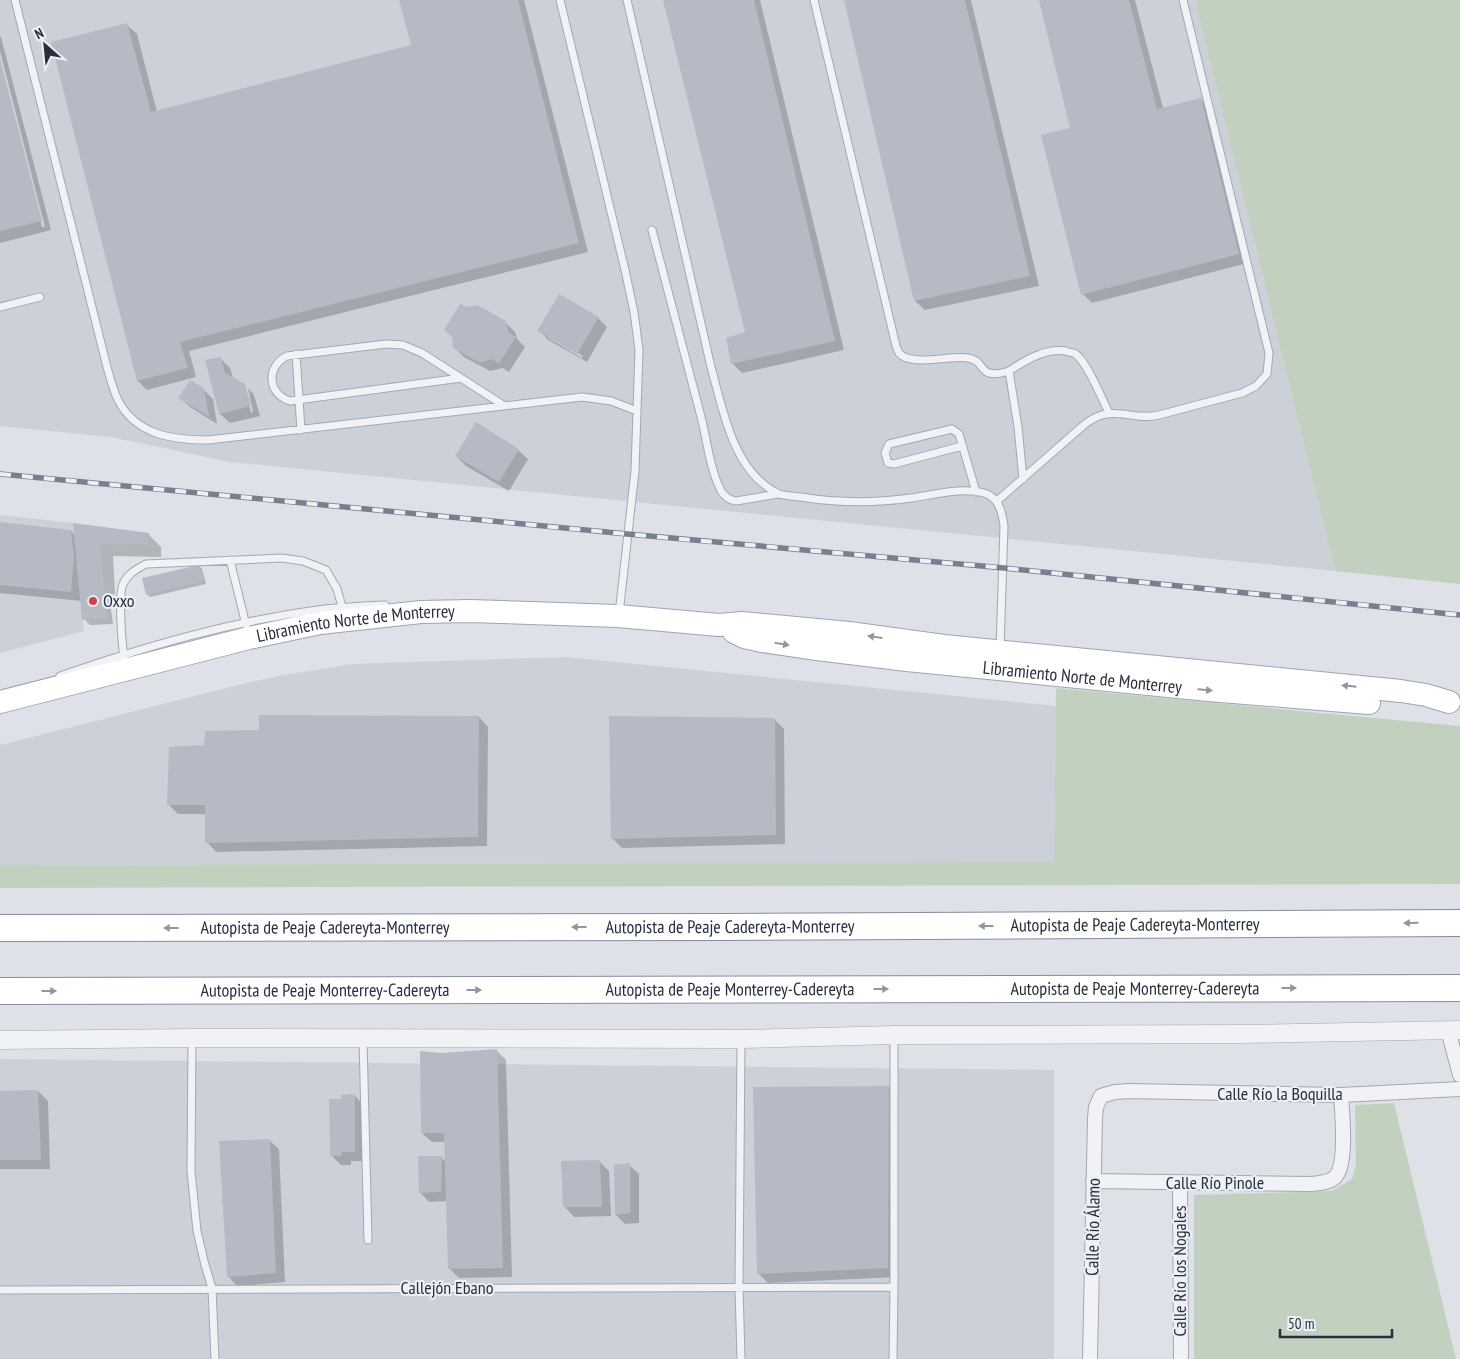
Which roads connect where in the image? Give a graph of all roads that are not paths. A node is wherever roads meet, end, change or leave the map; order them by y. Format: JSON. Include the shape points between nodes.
{"nodes":[{"id":1,"x":15,"y":0,"type":"edge"},
{"id":2,"x":560,"y":0,"type":"edge"},
{"id":3,"x":627,"y":0,"type":"edge"},
{"id":4,"x":814,"y":0,"type":"edge"},
{"id":5,"x":1182,"y":0,"type":"edge"},
{"id":6,"x":652,"y":230,"type":"dead end"},
{"id":7,"x":40,"y":297,"type":"dead end"},
{"id":8,"x":0,"y":307,"type":"edge"},
{"id":9,"x":296,"y":354,"type":"junction"},
{"id":10,"x":1009,"y":371,"type":"junction"},
{"id":11,"x":461,"y":378,"type":"junction"},
{"id":12,"x":298,"y":400,"type":"junction"},
{"id":13,"x":503,"y":405,"type":"junction"},
{"id":14,"x":637,"y":411,"type":"junction"},
{"id":15,"x":1108,"y":413,"type":"junction"},
{"id":16,"x":301,"y":430,"type":"junction"},
{"id":17,"x":962,"y":446,"type":"junction"},
{"id":18,"x":1023,"y":479,"type":"junction"},
{"id":19,"x":976,"y":492,"type":"junction"},
{"id":20,"x":778,"y":494,"type":"junction"},
{"id":21,"x":996,"y":501,"type":"junction"},
{"id":22,"x":230,"y":560,"type":"junction"},
{"id":23,"x":391,"y":604,"type":"dead end"},
{"id":24,"x":418,"y":605,"type":"dead end"},
{"id":25,"x":470,"y":611,"type":"junction"},
{"id":26,"x":343,"y":614,"type":"junction"},
{"id":27,"x":618,"y":616,"type":"junction"},
{"id":28,"x":719,"y":625,"type":"junction"},
{"id":29,"x":247,"y":630,"type":"junction"},
{"id":30,"x":1000,"y":652,"type":"junction"},
{"id":31,"x":860,"y":654,"type":"junction"},
{"id":32,"x":125,"y":662,"type":"junction"},
{"id":33,"x":54,"y":678,"type":"dead end"},
{"id":34,"x":1156,"y":685,"type":"junction"},
{"id":35,"x":29,"y":687,"type":"dead end"},
{"id":36,"x":0,"y":697,"type":"edge"},
{"id":37,"x":0,"y":702,"type":"edge"},
{"id":38,"x":1455,"y":702,"type":"edge"},
{"id":39,"x":1460,"y":923,"type":"edge"},
{"id":40,"x":0,"y":928,"type":"edge"},
{"id":41,"x":1460,"y":988,"type":"edge"},
{"id":42,"x":0,"y":992,"type":"edge"},
{"id":43,"x":1454,"y":1030,"type":"edge"},
{"id":44,"x":894,"y":1035,"type":"junction"},
{"id":45,"x":192,"y":1038,"type":"junction"},
{"id":46,"x":363,"y":1038,"type":"junction"},
{"id":47,"x":741,"y":1039,"type":"junction"},
{"id":48,"x":0,"y":1040,"type":"edge"},
{"id":49,"x":1460,"y":1075,"type":"edge"},
{"id":50,"x":1460,"y":1090,"type":"edge"},
{"id":51,"x":1341,"y":1095,"type":"junction"},
{"id":52,"x":1101,"y":1096,"type":"joint"},
{"id":53,"x":1093,"y":1182,"type":"junction"},
{"id":54,"x":1180,"y":1183,"type":"junction"},
{"id":55,"x":368,"y":1240,"type":"dead end"},
{"id":56,"x":739,"y":1287,"type":"junction"},
{"id":57,"x":894,"y":1287,"type":"junction"},
{"id":58,"x":212,"y":1288,"type":"junction"},
{"id":59,"x":0,"y":1290,"type":"edge"},
{"id":60,"x":216,"y":1359,"type":"edge"},
{"id":61,"x":741,"y":1359,"type":"edge"},
{"id":62,"x":893,"y":1359,"type":"edge"},
{"id":63,"x":1090,"y":1359,"type":"edge"},
{"id":64,"x":1181,"y":1359,"type":"edge"}],
"edges":[{"from":1,"to":16,"type":"lane","via":[[107,368],[126,414],[151,432],[187,440]]},
{"from":2,"to":14,"type":"lane","via":[[634,312],[639,350]]},
{"from":3,"to":20,"type":"lane","via":[[723,410],[742,458],[765,486]]},
{"from":4,"to":10,"type":"lane","via":[[899,353],[907,359],[919,360],[966,357],[987,373]]},
{"from":5,"to":15,"type":"lane","via":[[1269,354],[1267,374],[1256,386],[1242,393],[1160,415]]},
{"from":6,"to":20,"type":"lane","via":[[721,490],[730,500],[736,501]]},
{"from":7,"to":8,"type":"lane"},
{"from":9,"to":11,"type":"lane","via":[[403,345],[422,352]]},
{"from":9,"to":12,"type":"lane"},
{"from":9,"to":12,"type":"lane","via":[[276,364],[272,381],[282,399]]},
{"from":10,"to":15,"type":"lane","via":[[1043,353],[1074,353],[1084,362]]},
{"from":10,"to":18,"type":"lane"},
{"from":11,"to":12,"type":"lane"},
{"from":11,"to":13,"type":"lane"},
{"from":12,"to":16,"type":"lane"},
{"from":13,"to":14,"type":"lane","via":[[582,397]]},
{"from":13,"to":16,"type":"lane"},
{"from":14,"to":27,"type":"lane","via":[[635,471]]},
{"from":15,"to":18,"type":"lane","via":[[1085,424]]},
{"from":17,"to":17,"type":"lane","via":[[959,434],[952,429],[889,444],[885,453],[888,463],[894,464]]},
{"from":17,"to":19,"type":"lane"},
{"from":18,"to":21,"type":"lane"},
{"from":19,"to":20,"type":"lane","via":[[855,502]]},
{"from":19,"to":21,"type":"lane","via":[[987,494]]},
{"from":21,"to":30,"type":"lane","via":[[1004,526]]},
{"from":22,"to":26,"type":"lane","via":[[282,558],[326,570],[337,589]]},
{"from":22,"to":29,"type":"lane"},
{"from":22,"to":32,"type":"lane","via":[[146,564],[132,571],[123,584],[121,601]]},
{"from":23,"to":26,"type":"lane"},
{"from":24,"to":25,"type":"lane"},
{"from":25,"to":26,"type":"main road","name":"Libramiento Norte de Monterrey"},
{"from":25,"to":27,"type":"main road","name":"Libramiento Norte de Monterrey"},
{"from":26,"to":29,"type":"main road","name":"Libramiento Norte de Monterrey","via":[[320,623]]},
{"from":27,"to":28,"type":"main road","name":"Libramiento Norte de Monterrey"},
{"from":30,"to":28,"type":"main road","name":"Libramiento Norte de Monterrey","one_way":true,"via":[[849,633],[742,623]]},
{"from":28,"to":31,"type":"main road","name":"Libramiento Norte de Monterrey","one_way":true,"via":[[744,637],[762,641]]},
{"from":29,"to":32,"type":"main road","name":"Libramiento Norte de Monterrey"},
{"from":30,"to":31,"type":"main road","via":[[977,655]]},
{"from":30,"to":34,"type":"main road","via":[[1030,663],[1116,674]]},
{"from":38,"to":30,"type":"main road","name":"Libramiento Norte de Monterrey","one_way":true,"via":[[1401,691]]},
{"from":31,"to":34,"type":"main road","name":"Libramiento Norte de Monterrey"},
{"from":32,"to":33,"type":"lane"},
{"from":32,"to":37,"type":"main road","name":"Libramiento Norte de Monterrey"},
{"from":34,"to":38,"type":"main road","name":"Libramiento Norte de Monterrey","one_way":true,"via":[[1363,703]]},
{"from":35,"to":36,"type":"lane"},
{"from":39,"to":40,"type":"highway","name":"Autopista de Peaje Cadereyta-Monterrey","one_way":true},
{"from":42,"to":41,"type":"highway","name":"Autopista de Peaje Monterrey-Cadereyta","one_way":true},
{"from":43,"to":44,"type":"street"},
{"from":43,"to":49,"type":"street"},
{"from":44,"to":47,"type":"street"},
{"from":44,"to":57,"type":"lane"},
{"from":45,"to":46,"type":"street"},
{"from":45,"to":48,"type":"street"},
{"from":45,"to":58,"type":"lane","via":[[191,1171],[198,1230]]},
{"from":46,"to":47,"type":"street"},
{"from":46,"to":55,"type":"lane"},
{"from":47,"to":56,"type":"lane"},
{"from":50,"to":51,"type":"street","name":"Calle Río la Boquilla"},
{"from":51,"to":52,"type":"street","name":"Calle Río la Boquilla","via":[[1129,1091]]},
{"from":51,"to":54,"type":"street","name":"Calle Río Pinole","via":[[1343,1152],[1335,1178],[1312,1184]]},
{"from":52,"to":53,"type":"street","name":"Calle Río Álamo","via":[[1096,1107]]},
{"from":53,"to":54,"type":"street","name":"Calle Río Pinole"},
{"from":53,"to":63,"type":"street","name":"Calle Río Álamo"},
{"from":54,"to":64,"type":"street","name":"Calle Río los Nogales"},
{"from":56,"to":57,"type":"lane","name":"Callejón Ebano"},
{"from":56,"to":58,"type":"lane","name":"Callejón Ebano"},
{"from":56,"to":61,"type":"lane"},
{"from":57,"to":62,"type":"lane"},
{"from":58,"to":59,"type":"lane","name":"Callejón Ebano"},
{"from":58,"to":60,"type":"lane"}]}
